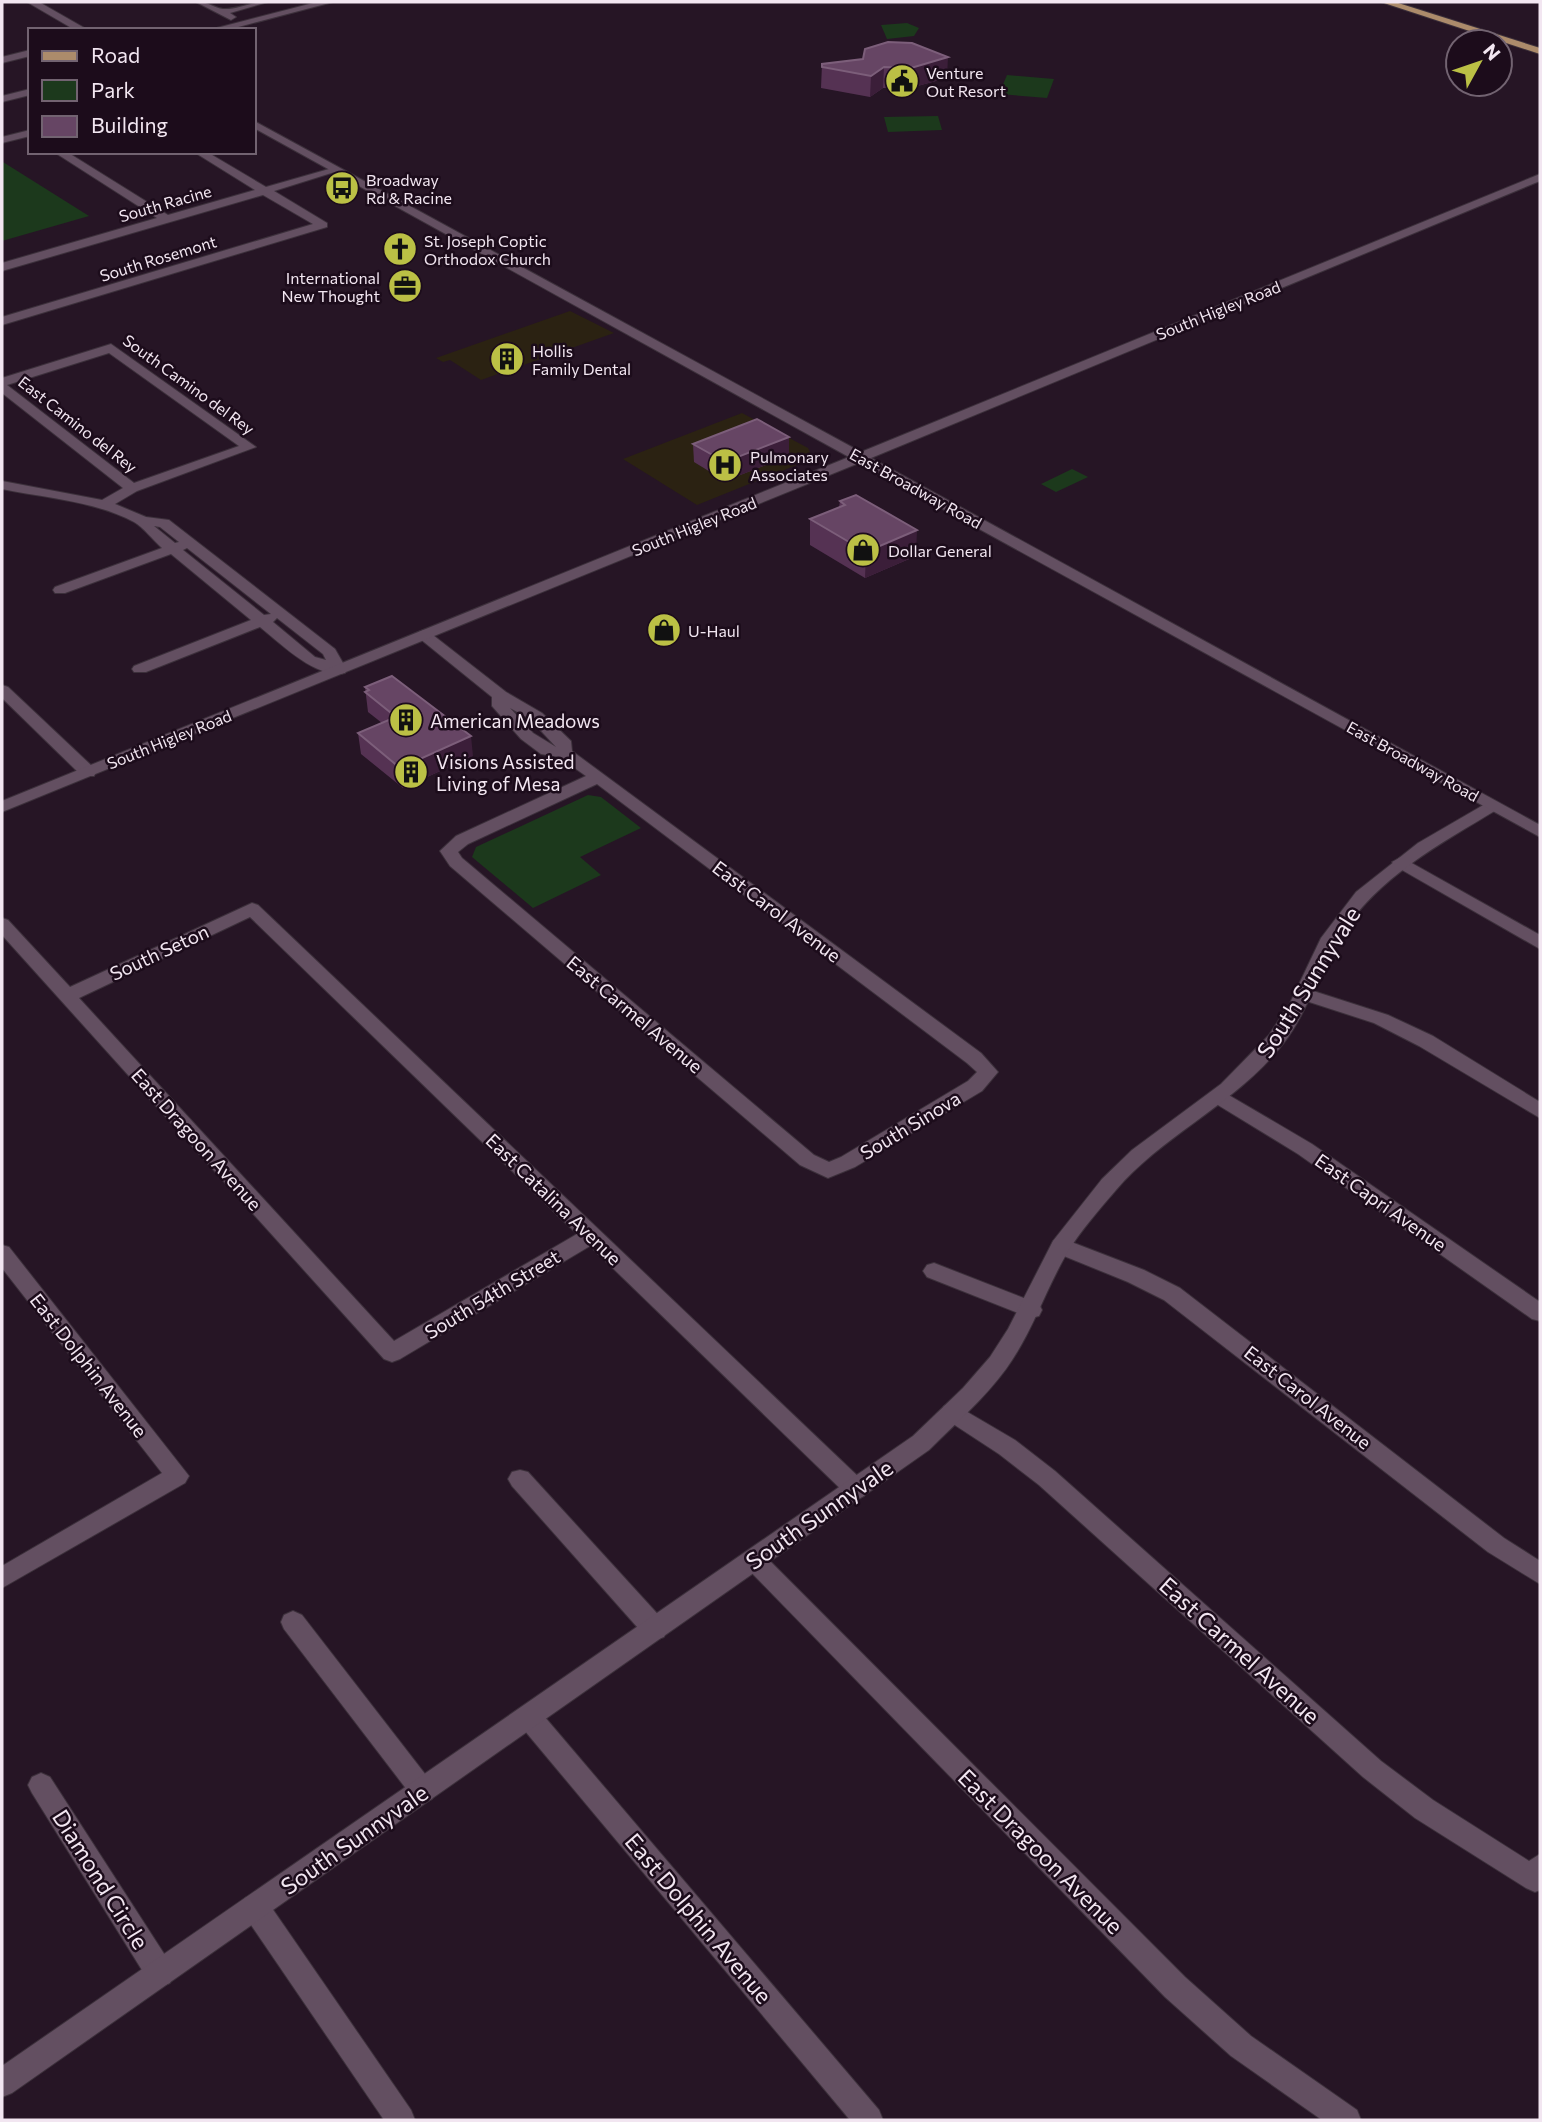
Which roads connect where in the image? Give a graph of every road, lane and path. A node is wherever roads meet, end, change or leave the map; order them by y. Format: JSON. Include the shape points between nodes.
{"nodes":[{"id":1,"x":32,"y":2,"type":"edge"},
{"id":2,"x":201,"y":2,"type":"edge"},
{"id":3,"x":263,"y":2,"type":"edge"},
{"id":4,"x":328,"y":2,"type":"edge"},
{"id":5,"x":1386,"y":2,"type":"edge"},
{"id":6,"x":1415,"y":2,"type":"edge"},
{"id":7,"x":221,"y":12,"type":"junction"},
{"id":8,"x":235,"y":19,"type":"dead end"},
{"id":9,"x":79,"y":28,"type":"edge"},
{"id":10,"x":222,"y":28,"type":"edge"},
{"id":11,"x":1540,"y":41,"type":"edge"},
{"id":12,"x":1540,"y":51,"type":"edge"},
{"id":13,"x":28,"y":54,"type":"edge"},
{"id":14,"x":2,"y":60,"type":"edge"},
{"id":15,"x":28,"y":92,"type":"edge"},
{"id":16,"x":2,"y":99,"type":"edge"},
{"id":17,"x":256,"y":125,"type":"edge"},
{"id":18,"x":28,"y":134,"type":"edge"},
{"id":19,"x":2,"y":141,"type":"edge"},
{"id":20,"x":62,"y":154,"type":"edge"},
{"id":21,"x":202,"y":154,"type":"edge"},
{"id":22,"x":336,"y":170,"type":"junction"},
{"id":23,"x":1540,"y":177,"type":"edge"},
{"id":24,"x":265,"y":191,"type":"junction"},
{"id":25,"x":166,"y":219,"type":"junction"},
{"id":26,"x":2,"y":267,"type":"edge"},
{"id":27,"x":2,"y":321,"type":"edge"},
{"id":28,"x":2,"y":385,"type":"edge"},
{"id":29,"x":860,"y":457,"type":"junction"},
{"id":30,"x":2,"y":485,"type":"edge"},
{"id":31,"x":132,"y":488,"type":"junction"},
{"id":32,"x":104,"y":505,"type":"junction"},
{"id":33,"x":144,"y":521,"type":"junction"},
{"id":34,"x":190,"y":542,"type":"junction"},
{"id":35,"x":173,"y":548,"type":"junction"},
{"id":36,"x":60,"y":590,"type":"dead end"},
{"id":37,"x":281,"y":613,"type":"junction"},
{"id":38,"x":261,"y":621,"type":"junction"},
{"id":39,"x":424,"y":635,"type":"junction"},
{"id":40,"x":140,"y":669,"type":"dead end"},
{"id":41,"x":339,"y":670,"type":"junction"},
{"id":42,"x":2,"y":690,"type":"edge"},
{"id":43,"x":88,"y":772,"type":"junction"},
{"id":44,"x":598,"y":777,"type":"junction"},
{"id":45,"x":1492,"y":805,"type":"junction"},
{"id":46,"x":2,"y":807,"type":"edge"},
{"id":47,"x":1540,"y":832,"type":"edge"},
{"id":48,"x":1401,"y":862,"type":"junction"},
{"id":49,"x":252,"y":909,"type":"joint"},
{"id":50,"x":2,"y":924,"type":"edge"},
{"id":51,"x":1540,"y":943,"type":"edge"},
{"id":52,"x":1304,"y":994,"type":"junction"},
{"id":53,"x":67,"y":996,"type":"junction"},
{"id":54,"x":988,"y":1072,"type":"joint"},
{"id":55,"x":1220,"y":1097,"type":"junction"},
{"id":56,"x":1540,"y":1111,"type":"edge"},
{"id":57,"x":828,"y":1171,"type":"joint"},
{"id":58,"x":592,"y":1235,"type":"junction"},
{"id":59,"x":1061,"y":1246,"type":"junction"},
{"id":60,"x":2,"y":1253,"type":"edge"},
{"id":61,"x":934,"y":1271,"type":"dead end"},
{"id":62,"x":1031,"y":1310,"type":"junction"},
{"id":63,"x":1540,"y":1313,"type":"edge"},
{"id":64,"x":392,"y":1353,"type":"joint"},
{"id":65,"x":952,"y":1412,"type":"junction"},
{"id":66,"x":520,"y":1479,"type":"dead end"},
{"id":67,"x":856,"y":1489,"type":"junction"},
{"id":68,"x":754,"y":1560,"type":"junction"},
{"id":69,"x":1540,"y":1574,"type":"edge"},
{"id":70,"x":2,"y":1578,"type":"edge"},
{"id":71,"x":293,"y":1622,"type":"dead end"},
{"id":72,"x":655,"y":1629,"type":"junction"},
{"id":73,"x":529,"y":1717,"type":"junction"},
{"id":74,"x":41,"y":1785,"type":"dead end"},
{"id":75,"x":423,"y":1791,"type":"junction"},
{"id":76,"x":1537,"y":1873,"type":"edge"},
{"id":77,"x":255,"y":1907,"type":"junction"},
{"id":78,"x":160,"y":1973,"type":"junction"},
{"id":79,"x":2,"y":2083,"type":"edge"},
{"id":80,"x":401,"y":2120,"type":"edge"},
{"id":81,"x":869,"y":2120,"type":"edge"},
{"id":82,"x":1347,"y":2120,"type":"edge"}],
"edges":[{"from":1,"to":9,"type":"street"},
{"from":2,"to":7,"type":"street"},
{"from":3,"to":7,"type":"street"},
{"from":4,"to":10,"type":"street"},
{"from":5,"to":12,"type":"main road"},
{"from":6,"to":11,"type":"main road"},
{"from":7,"to":8,"type":"street"},
{"from":13,"to":14,"type":"street"},
{"from":15,"to":16,"type":"street"},
{"from":17,"to":22,"type":"street","name":"East Broadway Road"},
{"from":18,"to":19,"type":"street"},
{"from":20,"to":25,"type":"street"},
{"from":21,"to":24,"type":"street"},
{"from":22,"to":24,"type":"street","name":"South Racine"},
{"from":22,"to":29,"type":"street","name":"East Broadway Road"},
{"from":23,"to":29,"type":"street","name":"South Higley Road"},
{"from":24,"to":25,"type":"street","name":"South Racine"},
{"from":24,"to":27,"type":"street","name":"South Rosemont","via":[[323,225]]},
{"from":25,"to":26,"type":"street","name":"South Racine"},
{"from":28,"to":31,"type":"street","name":"East Camino del Rey"},
{"from":28,"to":31,"type":"street","name":"South Camino del Rey","via":[[111,348],[250,447]]},
{"from":29,"to":39,"type":"street","name":"South Higley Road"},
{"from":29,"to":45,"type":"street","name":"East Broadway Road"},
{"from":30,"to":32,"type":"street"},
{"from":31,"to":32,"type":"street","name":"South Camino del Rey"},
{"from":32,"to":33,"type":"street"},
{"from":33,"to":34,"type":"street","via":[[164,523]]},
{"from":33,"to":35,"type":"street"},
{"from":34,"to":35,"type":"street"},
{"from":34,"to":37,"type":"street"},
{"from":35,"to":36,"type":"street"},
{"from":35,"to":38,"type":"street"},
{"from":37,"to":38,"type":"street"},
{"from":37,"to":41,"type":"street","via":[[330,652]]},
{"from":38,"to":40,"type":"street"},
{"from":38,"to":41,"type":"street","via":[[310,660]]},
{"from":39,"to":41,"type":"street","name":"South Higley Road"},
{"from":39,"to":44,"type":"street","name":"East Carol Avenue","via":[[500,695],[500,706],[527,736],[547,751],[564,753]]},
{"from":41,"to":43,"type":"street","name":"South Higley Road"},
{"from":42,"to":43,"type":"street"},
{"from":43,"to":46,"type":"street","name":"South Higley Road"},
{"from":44,"to":54,"type":"street","name":"East Carol Avenue"},
{"from":44,"to":57,"type":"street","name":"East Carmel Avenue","via":[[462,840],[449,851],[456,862],[775,1133]]},
{"from":45,"to":47,"type":"street","name":"East Broadway Road"},
{"from":45,"to":48,"type":"street","name":"South Sunnyvale"},
{"from":48,"to":51,"type":"street"},
{"from":48,"to":52,"type":"street","name":"South Sunnyvale","via":[[1347,913]]},
{"from":49,"to":53,"type":"street","name":"South Seton"},
{"from":49,"to":58,"type":"street","name":"East Catalina Avenue"},
{"from":50,"to":53,"type":"street","name":"East Dragoon Avenue"},
{"from":52,"to":55,"type":"street","name":"South Sunnyvale","via":[[1279,1037]]},
{"from":52,"to":56,"type":"street","via":[[1381,1019],[1426,1041]]},
{"from":53,"to":64,"type":"street","name":"East Dragoon Avenue"},
{"from":54,"to":57,"type":"street","name":"South Sinova","via":[[975,1086]]},
{"from":55,"to":59,"type":"street","name":"South Sunnyvale","via":[[1126,1166]]},
{"from":55,"to":63,"type":"street","name":"East Capri Avenue","via":[[1305,1149]]},
{"from":58,"to":64,"type":"street","name":"South 54th Street"},
{"from":58,"to":67,"type":"street","name":"East Catalina Avenue"},
{"from":59,"to":62,"type":"street","name":"South Sunnyvale"},
{"from":59,"to":69,"type":"street","name":"East Carol Avenue","via":[[1136,1276],[1182,1301],[1496,1545]]},
{"from":60,"to":70,"type":"street","name":"East Dolphin Avenue","via":[[177,1476]]},
{"from":61,"to":62,"type":"street"},
{"from":62,"to":65,"type":"street","name":"South Sunnyvale","via":[[998,1363]]},
{"from":65,"to":67,"type":"street","name":"South Sunnyvale","via":[[921,1443]]},
{"from":65,"to":76,"type":"street","name":"East Carmel Avenue","via":[[1047,1478],[1372,1769],[1424,1809]]},
{"from":66,"to":72,"type":"street"},
{"from":67,"to":68,"type":"street","name":"South Sunnyvale"},
{"from":68,"to":72,"type":"street","name":"South Sunnyvale"},
{"from":68,"to":82,"type":"street","name":"East Dragoon Avenue","via":[[1175,1987],[1241,2046]]},
{"from":71,"to":75,"type":"street"},
{"from":72,"to":73,"type":"street","name":"South Sunnyvale"},
{"from":73,"to":75,"type":"street","name":"South Sunnyvale"},
{"from":73,"to":81,"type":"street","name":"East Dolphin Avenue"},
{"from":74,"to":78,"type":"street","name":"Diamond Circle"},
{"from":75,"to":77,"type":"street","name":"South Sunnyvale"},
{"from":77,"to":78,"type":"street","name":"South Sunnyvale"},
{"from":77,"to":80,"type":"street"},
{"from":78,"to":79,"type":"street","name":"South Sunnyvale"}]}
